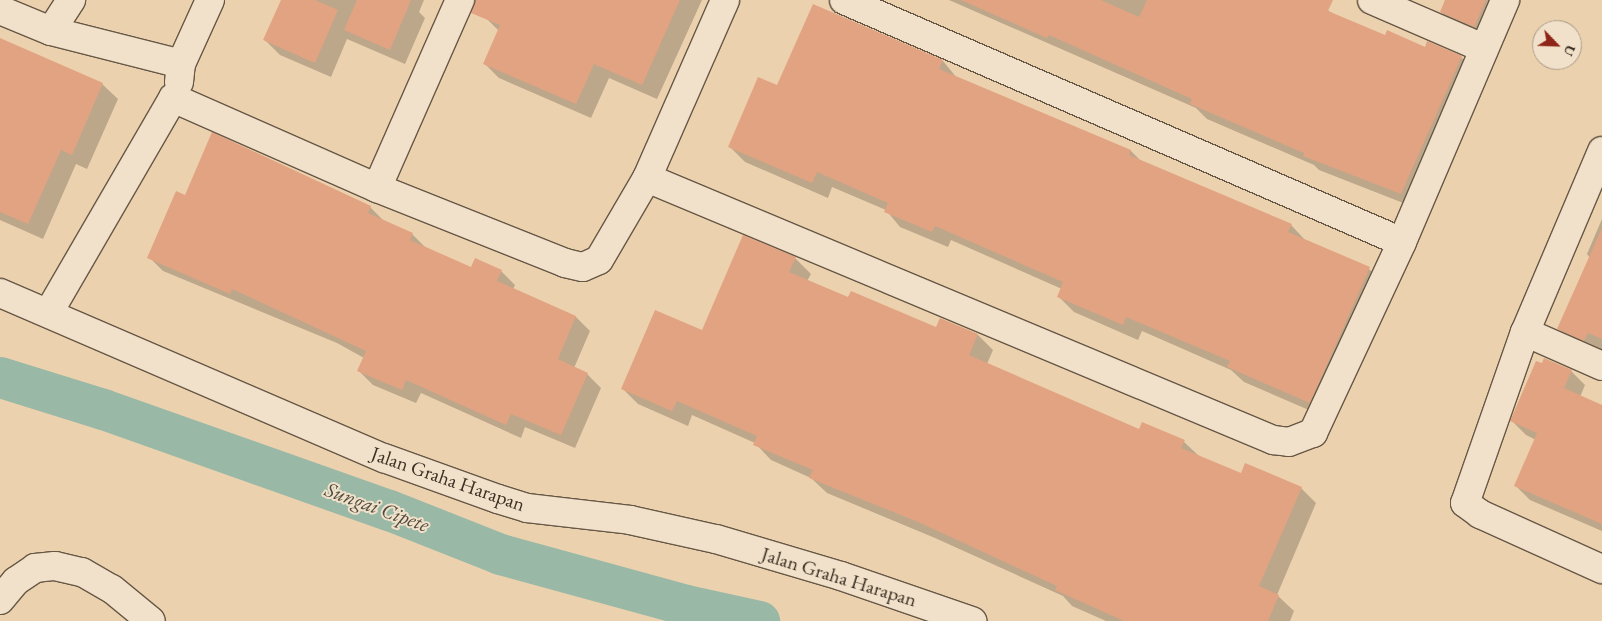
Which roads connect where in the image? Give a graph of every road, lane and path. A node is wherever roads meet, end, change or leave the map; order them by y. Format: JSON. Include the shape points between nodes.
{"nodes":[{"id":1,"x":71,"y":0,"type":"edge"},
{"id":2,"x":210,"y":0,"type":"edge"},
{"id":3,"x":460,"y":0,"type":"edge"},
{"id":4,"x":725,"y":0,"type":"edge"},
{"id":5,"x":844,"y":0,"type":"edge"},
{"id":6,"x":1372,"y":0,"type":"edge"},
{"id":7,"x":1505,"y":0,"type":"edge"},
{"id":8,"x":0,"y":10,"type":"edge"},
{"id":9,"x":51,"y":32,"type":"junction"},
{"id":10,"x":1483,"y":48,"type":"junction"},
{"id":11,"x":181,"y":64,"type":"junction"},
{"id":12,"x":174,"y":98,"type":"junction"},
{"id":13,"x":1602,"y":151,"type":"edge"},
{"id":14,"x":647,"y":178,"type":"junction"},
{"id":15,"x":1596,"y":180,"type":"edge"},
{"id":16,"x":377,"y":188,"type":"junction"},
{"id":17,"x":1402,"y":242,"type":"junction"},
{"id":18,"x":0,"y":293,"type":"edge"},
{"id":19,"x":49,"y":312,"type":"junction"},
{"id":20,"x":1525,"y":332,"type":"junction"},
{"id":21,"x":1602,"y":366,"type":"edge"},
{"id":22,"x":1602,"y":568,"type":"edge"},
{"id":23,"x":0,"y":600,"type":"edge"},
{"id":24,"x":150,"y":621,"type":"edge"},
{"id":25,"x":972,"y":621,"type":"edge"}],
"edges":[{"from":1,"to":9,"type":"street"},
{"from":2,"to":11,"type":"street"},
{"from":3,"to":16,"type":"street"},
{"from":4,"to":14,"type":"street"},
{"from":5,"to":17,"type":"street"},
{"from":6,"to":10,"type":"street"},
{"from":7,"to":10,"type":"street"},
{"from":8,"to":9,"type":"street"},
{"from":9,"to":11,"type":"street"},
{"from":10,"to":17,"type":"street"},
{"from":11,"to":12,"type":"street"},
{"from":12,"to":16,"type":"street"},
{"from":12,"to":19,"type":"street"},
{"from":13,"to":15,"type":"street"},
{"from":14,"to":16,"type":"street","via":[[599,260],[583,267],[565,263]]},
{"from":14,"to":17,"type":"street","via":[[1273,440],[1289,442],[1313,433]]},
{"from":15,"to":20,"type":"street"},
{"from":18,"to":19,"type":"street","name":"Jalan Graha Harapan"},
{"from":19,"to":25,"type":"street","name":"Jalan Graha Harapan","via":[[384,458],[498,499],[527,508],[630,520],[716,539],[841,576]]},
{"from":20,"to":21,"type":"street"},
{"from":20,"to":22,"type":"street","via":[[1465,502],[1480,514]]},
{"from":23,"to":24,"type":"street","via":[[16,581],[35,568],[55,566],[82,572],[112,589]]}]}
